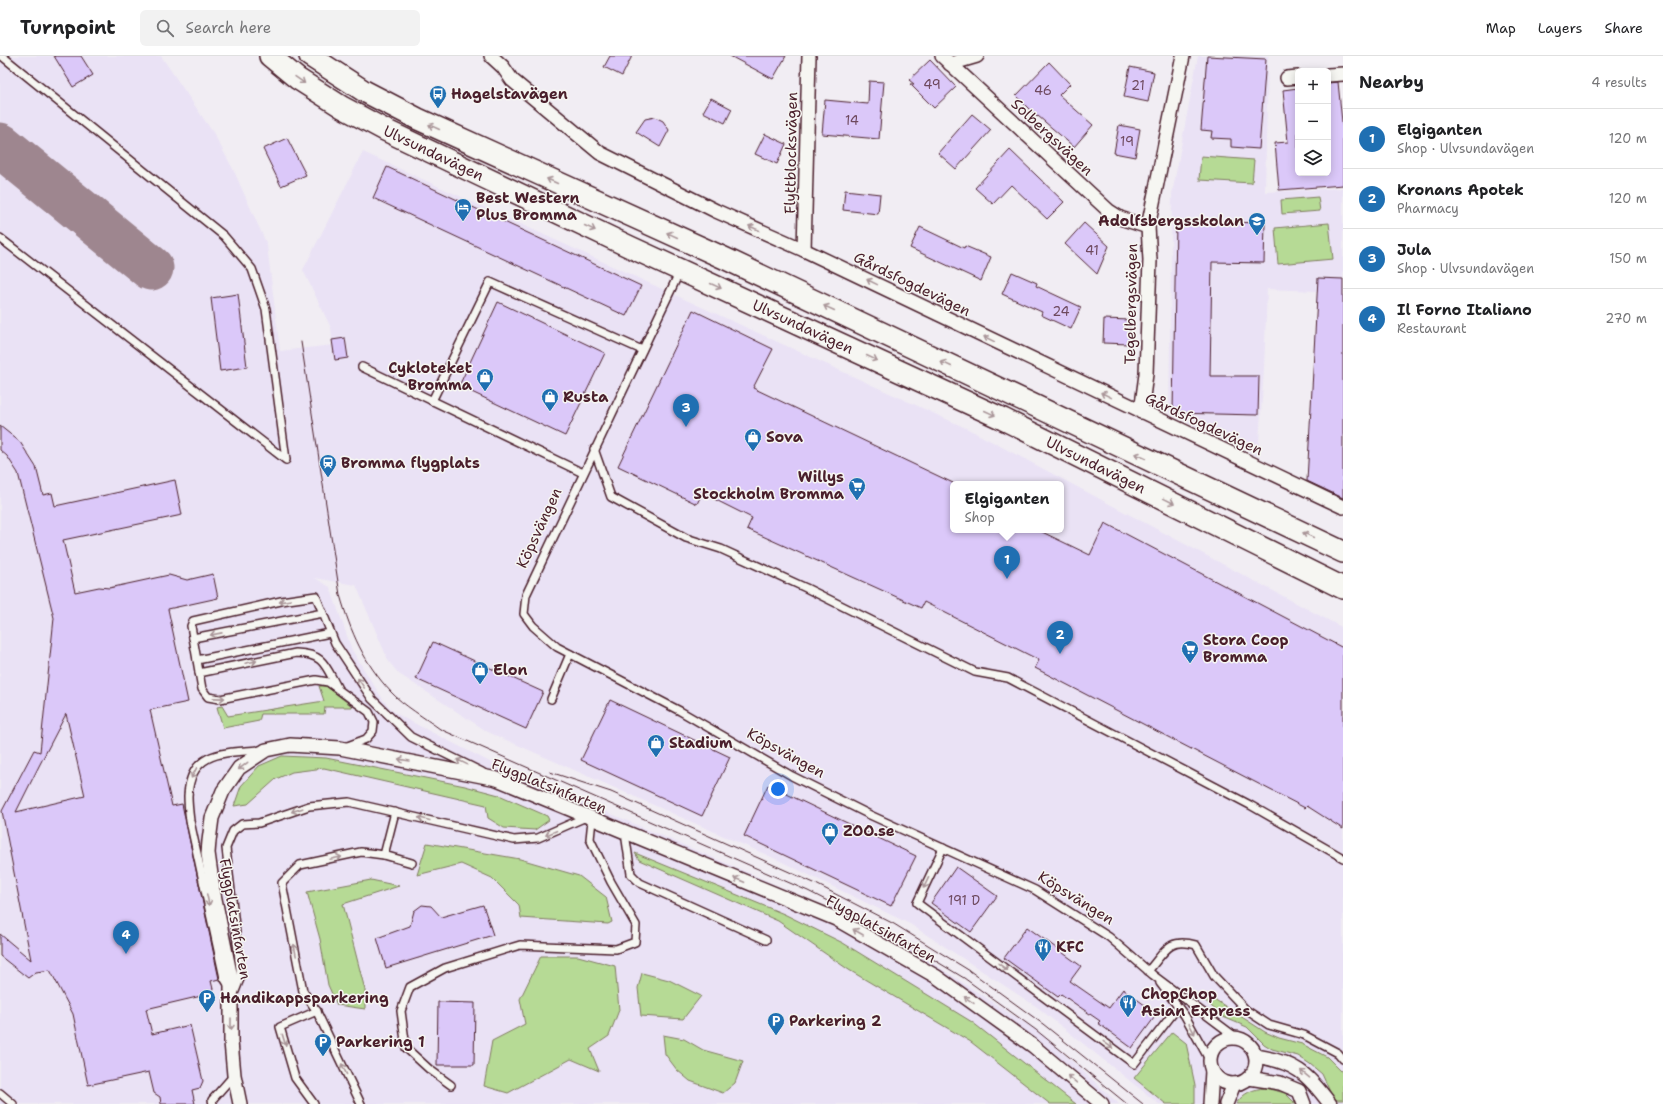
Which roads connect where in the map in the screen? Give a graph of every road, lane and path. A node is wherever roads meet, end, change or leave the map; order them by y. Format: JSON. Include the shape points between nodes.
{"nodes":[{"id":1,"x":2,"y":56,"type":"edge"},
{"id":2,"x":270,"y":56,"type":"edge"},
{"id":3,"x":310,"y":56,"type":"edge"},
{"id":4,"x":491,"y":56,"type":"edge"},
{"id":5,"x":809,"y":56,"type":"edge"},
{"id":6,"x":977,"y":56,"type":"edge"},
{"id":7,"x":1183,"y":56,"type":"edge"},
{"id":8,"x":946,"y":60,"type":"edge"},
{"id":9,"x":504,"y":61,"type":"edge"},
{"id":10,"x":1343,"y":74,"type":"edge"},
{"id":11,"x":1331,"y":75,"type":"edge"},
{"id":12,"x":1148,"y":227,"type":"junction"},
{"id":13,"x":0,"y":238,"type":"edge"},
{"id":14,"x":692,"y":245,"type":"junction"},
{"id":15,"x":804,"y":250,"type":"junction"},
{"id":16,"x":680,"y":269,"type":"junction"},
{"id":17,"x":642,"y":350,"type":"junction"},
{"id":18,"x":362,"y":367,"type":"dead end"},
{"id":19,"x":432,"y":401,"type":"junction"},
{"id":20,"x":1141,"y":412,"type":"junction"},
{"id":21,"x":594,"y":449,"type":"junction"},
{"id":22,"x":583,"y":473,"type":"junction"},
{"id":23,"x":1343,"y":508,"type":"edge"},
{"id":24,"x":1343,"y":552,"type":"edge"},
{"id":25,"x":1343,"y":588,"type":"edge"},
{"id":26,"x":323,"y":613,"type":"junction"},
{"id":27,"x":330,"y":633,"type":"junction"},
{"id":28,"x":193,"y":638,"type":"junction"},
{"id":29,"x":570,"y":654,"type":"junction"},
{"id":30,"x":197,"y":660,"type":"junction"},
{"id":31,"x":199,"y":673,"type":"junction"},
{"id":32,"x":339,"y":690,"type":"junction"},
{"id":33,"x":551,"y":699,"type":"dead end"},
{"id":34,"x":340,"y":748,"type":"junction"},
{"id":35,"x":266,"y":750,"type":"junction"},
{"id":36,"x":497,"y":779,"type":"junction"},
{"id":37,"x":395,"y":812,"type":"junction"},
{"id":38,"x":589,"y":818,"type":"junction"},
{"id":39,"x":625,"y":833,"type":"junction"},
{"id":40,"x":943,"y":848,"type":"junction"},
{"id":41,"x":384,"y":855,"type":"junction"},
{"id":42,"x":1343,"y":858,"type":"edge"},
{"id":43,"x":412,"y":863,"type":"dead end"},
{"id":44,"x":766,"y":940,"type":"dead end"},
{"id":45,"x":1151,"y":973,"type":"junction"},
{"id":46,"x":231,"y":988,"type":"junction"},
{"id":47,"x":231,"y":1003,"type":"junction"},
{"id":48,"x":1178,"y":1007,"type":"junction"},
{"id":49,"x":317,"y":1011,"type":"junction"},
{"id":50,"x":1237,"y":1038,"type":"junction"},
{"id":51,"x":1256,"y":1056,"type":"junction"},
{"id":52,"x":1343,"y":1059,"type":"edge"},
{"id":53,"x":1211,"y":1066,"type":"junction"},
{"id":54,"x":234,"y":1075,"type":"junction"},
{"id":55,"x":1249,"y":1078,"type":"junction"},
{"id":56,"x":1234,"y":1084,"type":"junction"},
{"id":57,"x":451,"y":1085,"type":"dead end"},
{"id":58,"x":0,"y":1093,"type":"edge"},
{"id":59,"x":12,"y":1104,"type":"edge"},
{"id":60,"x":213,"y":1104,"type":"edge"},
{"id":61,"x":240,"y":1104,"type":"edge"},
{"id":62,"x":314,"y":1104,"type":"edge"},
{"id":63,"x":361,"y":1104,"type":"edge"},
{"id":64,"x":1102,"y":1104,"type":"edge"},
{"id":65,"x":1210,"y":1104,"type":"edge"},
{"id":66,"x":1226,"y":1104,"type":"edge"},
{"id":67,"x":1304,"y":1104,"type":"edge"},
{"id":68,"x":1330,"y":1104,"type":"edge"}],
"edges":[{"from":1,"to":13,"type":"lane","via":[[224,236],[252,269],[266,309],[286,460]]},
{"from":2,"to":16,"type":"main road","name":"Ulvsundavägen","one_way":true,"via":[[298,79],[385,130]]},
{"from":14,"to":3,"type":"main road","name":"Ulvsundavägen","one_way":true,"via":[[418,119],[364,91]]},
{"from":4,"to":9,"type":"street","name":"Gårdsfogdevägen"},
{"from":5,"to":15,"type":"street","name":"Flyttblocksvägen"},
{"from":6,"to":8,"type":"street"},
{"from":7,"to":12,"type":"street","name":"Tegelbergsvägen"},
{"from":8,"to":12,"type":"street","name":"Solbergsvägen","via":[[1109,211],[1120,218]]},
{"from":15,"to":9,"type":"street","name":"Gårdsfogdevägen","one_way":true,"via":[[716,211],[600,153],[512,80]]},
{"from":10,"to":11,"type":"street"},
{"from":12,"to":20,"type":"street","name":"Tegelbergsvägen","via":[[1150,260],[1146,374]]},
{"from":14,"to":16,"type":"main road"},
{"from":24,"to":14,"type":"main road","name":"Ulvsundavägen","one_way":true},
{"from":20,"to":15,"type":"street","name":"Gårdsfogdevägen","one_way":true},
{"from":16,"to":17,"type":"lane","name":"Köpsvängen"},
{"from":16,"to":25,"type":"main road","name":"Ulvsundavägen","one_way":true,"via":[[1003,419]]},
{"from":17,"to":19,"type":"lane","via":[[490,282]]},
{"from":17,"to":21,"type":"lane","name":"Köpsvängen"},
{"from":18,"to":19,"type":"lane"},
{"from":19,"to":22,"type":"lane"},
{"from":20,"to":23,"type":"street","name":"Gårdsfogdevägen"},
{"from":21,"to":22,"type":"lane","name":"Köpsvängen"},
{"from":21,"to":42,"type":"lane","via":[[610,497],[686,538],[721,549],[806,588],[975,672],[1008,678],[1250,805]]},
{"from":22,"to":29,"type":"lane","name":"Köpsvängen","via":[[526,595],[524,614],[533,626]]},
{"from":26,"to":27,"type":"lane"},
{"from":26,"to":28,"type":"lane","one_way":true},
{"from":26,"to":28,"type":"lane","one_way":true,"via":[[316,596],[281,601],[193,620]]},
{"from":27,"to":30,"type":"lane"},
{"from":36,"to":27,"type":"lane","one_way":true,"via":[[411,737],[372,699]]},
{"from":28,"to":30,"type":"lane"},
{"from":29,"to":33,"type":"lane"},
{"from":29,"to":40,"type":"lane","name":"Köpsvängen","via":[[680,711],[792,776]]},
{"from":30,"to":31,"type":"lane"},
{"from":31,"to":32,"type":"lane","one_way":true,"via":[[296,653],[311,654],[319,658]]},
{"from":31,"to":32,"type":"lane","one_way":true,"via":[[202,689],[208,697],[220,699],[316,680],[328,682]]},
{"from":32,"to":34,"type":"lane","via":[[369,712],[374,722],[373,731],[366,740]]},
{"from":34,"to":35,"type":"street","name":"Flygplatsinfarten","via":[[290,745]]},
{"from":36,"to":34,"type":"street","name":"Flygplatsinfarten","one_way":true},
{"from":35,"to":46,"type":"street","name":"Flygplatsinfarten","one_way":true,"via":[[239,768],[223,791],[212,818],[208,853]]},
{"from":35,"to":46,"type":"lane","one_way":true,"via":[[210,756],[197,767],[191,778],[188,796],[190,821],[224,978]]},
{"from":36,"to":38,"type":"street","name":"Flygplatsinfarten"},
{"from":38,"to":37,"type":"lane","one_way":true,"via":[[538,838],[514,840]]},
{"from":37,"to":41,"type":"lane"},
{"from":37,"to":47,"type":"lane","one_way":true,"via":[[349,802],[309,806],[259,823],[242,824],[233,831],[226,848],[240,980]]},
{"from":38,"to":39,"type":"street","name":"Flygplatsinfarten"},
{"from":38,"to":57,"type":"lane","via":[[590,839],[610,882],[636,925],[635,942],[616,948],[520,945],[445,968],[410,987],[401,1011],[406,1048]]},
{"from":39,"to":44,"type":"lane","via":[[631,874],[640,883]]},
{"from":64,"to":39,"type":"street","name":"Flygplatsinfarten","one_way":true,"via":[[1033,1046],[937,978],[836,919]]},
{"from":40,"to":45,"type":"lane","name":"Köpsvängen","via":[[1034,890],[1109,937]]},
{"from":40,"to":48,"type":"lane","one_way":true,"via":[[917,903],[1134,1064]]},
{"from":41,"to":43,"type":"lane"},
{"from":49,"to":41,"type":"lane","one_way":true,"via":[[303,992],[282,883],[300,865],[361,852]]},
{"from":45,"to":48,"type":"lane","name":"Köpsvängen"},
{"from":45,"to":50,"type":"lane","name":"Köpsvängen"},
{"from":45,"to":52,"type":"lane","via":[[1172,943],[1184,941],[1196,945],[1214,976],[1246,1010],[1269,1025],[1304,1035],[1338,1053]]},
{"from":46,"to":47,"type":"street","name":"Flygplatsinfarten"},
{"from":47,"to":54,"type":"street","name":"Flygplatsinfarten","one_way":true},
{"from":48,"to":53,"type":"lane","name":"Köpsvängen","one_way":true},
{"from":49,"to":62,"type":"lane","one_way":true,"via":[[280,1027],[295,1078]]},
{"from":63,"to":49,"type":"lane","one_way":true},
{"from":50,"to":51,"type":"street","via":[[1249,1044]]},
{"from":50,"to":53,"type":"street","via":[[1224,1039],[1213,1048]]},
{"from":51,"to":55,"type":"street","via":[[1256,1068]]},
{"from":68,"to":51,"type":"street","one_way":true,"via":[[1310,1079],[1297,1068],[1273,1058]]},
{"from":53,"to":56,"type":"street","via":[[1221,1081]]},
{"from":53,"to":65,"type":"street"},
{"from":54,"to":60,"type":"lane","via":[[212,1100]]},
{"from":54,"to":61,"type":"street","name":"Flygplatsinfarten"},
{"from":55,"to":56,"type":"street","via":[[1242,1083]]},
{"from":55,"to":67,"type":"street","via":[[1280,1083],[1299,1090]]},
{"from":56,"to":66,"type":"street"},
{"from":58,"to":59,"type":"lane"}]}
